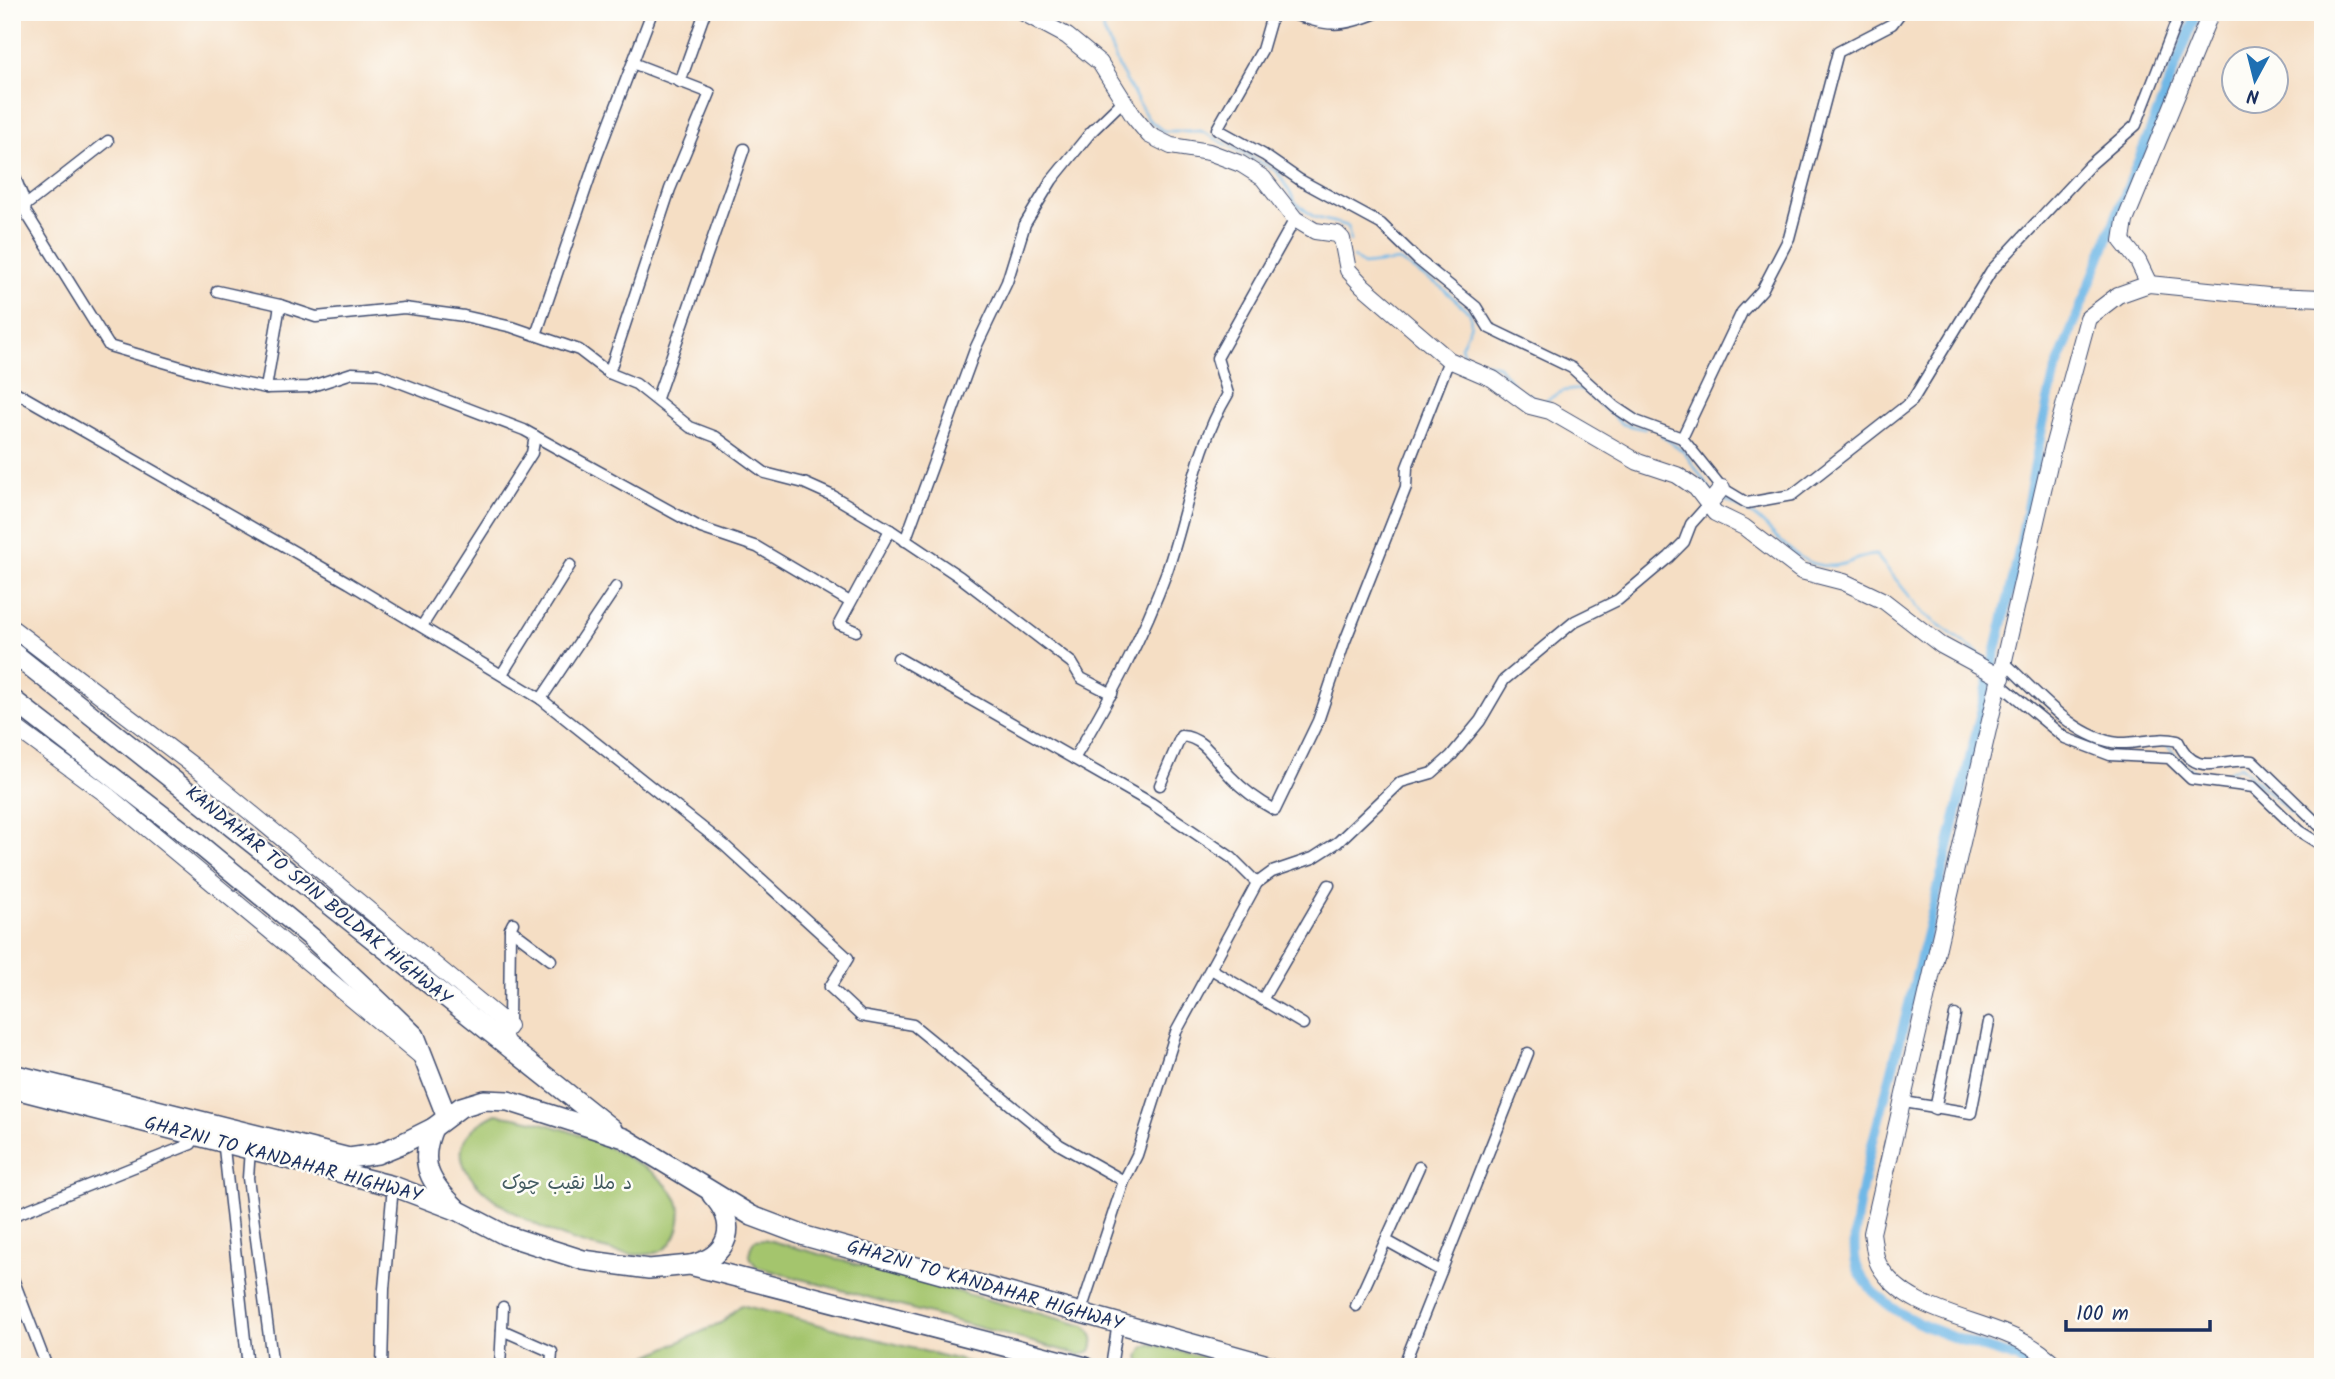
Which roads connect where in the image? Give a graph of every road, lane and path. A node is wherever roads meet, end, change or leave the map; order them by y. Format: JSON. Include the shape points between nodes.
{"nodes":[{"id":1,"x":652,"y":12,"type":"edge"},
{"id":2,"x":705,"y":12,"type":"edge"},
{"id":3,"x":1021,"y":12,"type":"edge"},
{"id":4,"x":1273,"y":12,"type":"edge"},
{"id":5,"x":1287,"y":12,"type":"edge"},
{"id":6,"x":1379,"y":12,"type":"edge"},
{"id":7,"x":1901,"y":12,"type":"edge"},
{"id":8,"x":2180,"y":12,"type":"edge"},
{"id":9,"x":2211,"y":12,"type":"edge"},
{"id":10,"x":635,"y":64,"type":"junction"},
{"id":11,"x":680,"y":82,"type":"junction"},
{"id":12,"x":1124,"y":100,"type":"junction"},
{"id":13,"x":108,"y":141,"type":"dead end"},
{"id":14,"x":744,"y":149,"type":"dead end"},
{"id":15,"x":12,"y":170,"type":"edge"},
{"id":16,"x":26,"y":205,"type":"junction"},
{"id":17,"x":1295,"y":219,"type":"junction"},
{"id":18,"x":2149,"y":284,"type":"junction"},
{"id":19,"x":217,"y":291,"type":"dead end"},
{"id":20,"x":2323,"y":298,"type":"edge"},
{"id":21,"x":280,"y":305,"type":"junction"},
{"id":22,"x":536,"y":335,"type":"junction"},
{"id":23,"x":1448,"y":360,"type":"junction"},
{"id":24,"x":608,"y":373,"type":"junction"},
{"id":25,"x":266,"y":388,"type":"junction"},
{"id":26,"x":12,"y":390,"type":"edge"},
{"id":27,"x":657,"y":398,"type":"junction"},
{"id":28,"x":535,"y":436,"type":"junction"},
{"id":29,"x":1682,"y":438,"type":"junction"},
{"id":30,"x":1715,"y":496,"type":"junction"},
{"id":31,"x":890,"y":530,"type":"junction"},
{"id":32,"x":905,"y":541,"type":"junction"},
{"id":33,"x":570,"y":565,"type":"dead end"},
{"id":34,"x":616,"y":587,"type":"dead end"},
{"id":35,"x":850,"y":602,"type":"junction"},
{"id":36,"x":422,"y":626,"type":"junction"},
{"id":37,"x":12,"y":628,"type":"edge"},
{"id":38,"x":856,"y":631,"type":"dead end"},
{"id":39,"x":12,"y":652,"type":"edge"},
{"id":40,"x":898,"y":658,"type":"dead end"},
{"id":41,"x":502,"y":674,"type":"junction"},
{"id":42,"x":2002,"y":675,"type":"junction"},
{"id":43,"x":1112,"y":694,"type":"junction"},
{"id":44,"x":12,"y":699,"type":"edge"},
{"id":45,"x":541,"y":699,"type":"junction"},
{"id":46,"x":12,"y":726,"type":"edge"},
{"id":47,"x":1074,"y":759,"type":"junction"},
{"id":48,"x":1160,"y":785,"type":"dead end"},
{"id":49,"x":2323,"y":829,"type":"edge"},
{"id":50,"x":2323,"y":846,"type":"edge"},
{"id":51,"x":1257,"y":883,"type":"junction"},
{"id":52,"x":1329,"y":885,"type":"dead end"},
{"id":53,"x":551,"y":960,"type":"dead end"},
{"id":54,"x":1210,"y":969,"type":"junction"},
{"id":55,"x":1262,"y":1000,"type":"junction"},
{"id":56,"x":1955,"y":1015,"type":"dead end"},
{"id":57,"x":1989,"y":1022,"type":"dead end"},
{"id":58,"x":1303,"y":1024,"type":"dead end"},
{"id":59,"x":509,"y":1026,"type":"junction"},
{"id":60,"x":508,"y":1048,"type":"junction"},
{"id":61,"x":1528,"y":1053,"type":"dead end"},
{"id":62,"x":424,"y":1058,"type":"junction"},
{"id":63,"x":12,"y":1074,"type":"edge"},
{"id":64,"x":12,"y":1088,"type":"edge"},
{"id":65,"x":1904,"y":1102,"type":"junction"},
{"id":66,"x":1935,"y":1109,"type":"junction"},
{"id":67,"x":440,"y":1122,"type":"junction"},
{"id":68,"x":224,"y":1135,"type":"junction"},
{"id":69,"x":196,"y":1136,"type":"junction"},
{"id":70,"x":624,"y":1138,"type":"junction"},
{"id":71,"x":250,"y":1149,"type":"junction"},
{"id":72,"x":1419,"y":1167,"type":"dead end"},
{"id":73,"x":1124,"y":1181,"type":"junction"},
{"id":74,"x":393,"y":1186,"type":"junction"},
{"id":75,"x":703,"y":1186,"type":"junction"},
{"id":76,"x":459,"y":1212,"type":"junction"},
{"id":77,"x":12,"y":1216,"type":"edge"},
{"id":78,"x":1387,"y":1241,"type":"junction"},
{"id":79,"x":690,"y":1265,"type":"junction"},
{"id":80,"x":1441,"y":1271,"type":"junction"},
{"id":81,"x":12,"y":1276,"type":"edge"},
{"id":82,"x":503,"y":1307,"type":"dead end"},
{"id":83,"x":1356,"y":1307,"type":"dead end"},
{"id":84,"x":1080,"y":1314,"type":"junction"},
{"id":85,"x":1118,"y":1323,"type":"junction"},
{"id":86,"x":502,"y":1330,"type":"junction"},
{"id":87,"x":1073,"y":1365,"type":"edge"},
{"id":88,"x":47,"y":1367,"type":"edge"},
{"id":89,"x":248,"y":1367,"type":"edge"},
{"id":90,"x":273,"y":1367,"type":"edge"},
{"id":91,"x":382,"y":1367,"type":"edge"},
{"id":92,"x":500,"y":1367,"type":"edge"},
{"id":93,"x":551,"y":1367,"type":"edge"},
{"id":94,"x":1111,"y":1367,"type":"edge"},
{"id":95,"x":1275,"y":1367,"type":"edge"},
{"id":96,"x":1403,"y":1367,"type":"edge"},
{"id":97,"x":2057,"y":1367,"type":"edge"}],
"edges":[{"from":1,"to":10,"type":"street"},
{"from":2,"to":11,"type":"street"},
{"from":3,"to":12,"type":"street","via":[[1067,36],[1101,63]]},
{"from":4,"to":29,"type":"street","via":[[1262,50],[1217,129],[1381,224],[1476,307],[1489,328],[1572,368],[1636,421]]},
{"from":5,"to":6,"type":"street","via":[[1315,22],[1349,25]]},
{"from":7,"to":29,"type":"street","via":[[1892,24],[1838,52],[1789,238],[1762,290],[1742,313]]},
{"from":8,"to":30,"type":"street","via":[[2136,125],[2090,165],[1991,271],[1912,401],[1792,495],[1747,503]]},
{"from":9,"to":18,"type":"street","via":[[2125,220],[2122,241]]},
{"from":10,"to":11,"type":"street"},
{"from":10,"to":22,"type":"street","via":[[597,157]]},
{"from":11,"to":24,"type":"street","via":[[710,93],[670,189]]},
{"from":12,"to":17,"type":"street","via":[[1149,135],[1171,145],[1209,152],[1263,178]]},
{"from":12,"to":32,"type":"street","via":[[1052,180],[1025,224],[1007,282],[976,347]]},
{"from":13,"to":16,"type":"street"},
{"from":14,"to":27,"type":"street"},
{"from":15,"to":16,"type":"street"},
{"from":16,"to":25,"type":"street","via":[[25,211],[108,346],[218,379]]},
{"from":17,"to":23,"type":"street","via":[[1315,231],[1337,234],[1348,270]]},
{"from":17,"to":43,"type":"street","via":[[1217,358],[1228,394],[1212,420],[1195,468],[1167,570]]},
{"from":18,"to":20,"type":"street"},
{"from":18,"to":42,"type":"street","via":[[2118,295],[2088,318],[2054,443]]},
{"from":19,"to":21,"type":"street"},
{"from":21,"to":22,"type":"street","via":[[316,317],[404,308],[464,316]]},
{"from":21,"to":25,"type":"street"},
{"from":22,"to":24,"type":"street","via":[[579,350]]},
{"from":23,"to":30,"type":"street","via":[[1493,379],[1530,406],[1550,411],[1638,462],[1677,475]]},
{"from":23,"to":48,"type":"street","via":[[1407,467],[1406,487],[1318,721],[1275,810],[1231,778],[1191,736],[1181,736]]},
{"from":24,"to":27,"type":"street"},
{"from":25,"to":28,"type":"street","via":[[309,387],[352,373],[378,374]]},
{"from":26,"to":36,"type":"street"},
{"from":27,"to":31,"type":"street","via":[[690,427],[716,437],[765,473],[823,492]]},
{"from":28,"to":35,"type":"street","via":[[701,528],[757,547]]},
{"from":28,"to":36,"type":"street","via":[[532,453]]},
{"from":29,"to":30,"type":"street"},
{"from":30,"to":42,"type":"street","via":[[1715,513],[1744,527],[1801,571],[1844,582],[1884,601],[1941,645]]},
{"from":30,"to":51,"type":"street","via":[[1669,557],[1618,600],[1575,621],[1504,680],[1480,721],[1451,756],[1432,772],[1401,782],[1330,847]]},
{"from":31,"to":32,"type":"street"},
{"from":31,"to":35,"type":"street"},
{"from":32,"to":43,"type":"street","via":[[1072,663],[1081,678]]},
{"from":33,"to":41,"type":"street"},
{"from":34,"to":45,"type":"street"},
{"from":35,"to":38,"type":"street","via":[[839,624]]},
{"from":36,"to":41,"type":"street"},
{"from":37,"to":59,"type":"street","via":[[214,782]]},
{"from":39,"to":60,"type":"highway","name":"KANDAHAR TO SPIN BOLDAK HIGHWAY"},
{"from":40,"to":47,"type":"street"},
{"from":41,"to":45,"type":"street"},
{"from":42,"to":49,"type":"street","via":[[2097,738],[2120,743],[2162,738],[2178,741],[2195,762],[2211,765],[2253,761]]},
{"from":42,"to":50,"type":"street","via":[[2066,738],[2110,755],[2169,758],[2191,779],[2253,787],[2299,831]]},
{"from":42,"to":65,"type":"street"},
{"from":43,"to":47,"type":"street"},
{"from":44,"to":62,"type":"highway","name":"KANDAHAR TO SPIN BOLDAK HIGHWAY","via":[[311,937],[415,1036]]},
{"from":45,"to":73,"type":"street","via":[[724,845],[848,958],[830,987],[861,1016],[913,1025],[1060,1145]]},
{"from":46,"to":62,"type":"street","via":[[107,795]]},
{"from":47,"to":51,"type":"street","via":[[1151,803],[1232,858]]},
{"from":51,"to":54,"type":"street"},
{"from":52,"to":55,"type":"street"},
{"from":53,"to":59,"type":"street","via":[[511,926]]},
{"from":54,"to":55,"type":"street"},
{"from":54,"to":73,"type":"street","via":[[1176,1032],[1137,1155]]},
{"from":55,"to":58,"type":"street"},
{"from":56,"to":66,"type":"street"},
{"from":57,"to":66,"type":"street","via":[[1971,1113]]},
{"from":59,"to":60,"type":"street","via":[[503,1034]]},
{"from":60,"to":70,"type":"highway","name":"KANDAHAR TO SPIN BOLDAK HIGHWAY"},
{"from":61,"to":80,"type":"street"},
{"from":62,"to":67,"type":"highway","name":"KANDAHAR TO SPIN BOLDAK HIGHWAY"},
{"from":63,"to":68,"type":"highway","name":"GHAZNI TO KANDAHAR HIGHWAY"},
{"from":64,"to":69,"type":"highway","name":"GHAZNI TO KANDAHAR HIGHWAY"},
{"from":65,"to":66,"type":"street"},
{"from":65,"to":97,"type":"street","via":[[1872,1233],[1878,1263],[1894,1284],[1921,1301],[2019,1339]]},
{"from":67,"to":68,"type":"highway","name":"GHAZNI TO KANDAHAR HIGHWAY","via":[[377,1154],[349,1158]]},
{"from":67,"to":70,"type":"highway","name":"GHAZNI TO KANDAHAR HIGHWAY","via":[[484,1100],[508,1101]]},
{"from":67,"to":76,"type":"highway","name":"GHAZNI TO KANDAHAR HIGHWAY","via":[[425,1147],[427,1169],[439,1191]]},
{"from":68,"to":69,"type":"highway","name":"GHAZNI TO KANDAHAR HIGHWAY"},
{"from":68,"to":71,"type":"highway","name":"GHAZNI TO KANDAHAR HIGHWAY"},
{"from":68,"to":89,"type":"street"},
{"from":69,"to":77,"type":"street","via":[[191,1144]]},
{"from":70,"to":75,"type":"highway","name":"GHAZNI TO KANDAHAR HIGHWAY"},
{"from":71,"to":74,"type":"highway","name":"GHAZNI TO KANDAHAR HIGHWAY"},
{"from":71,"to":90,"type":"street","via":[[248,1178]]},
{"from":72,"to":78,"type":"street"},
{"from":73,"to":84,"type":"street"},
{"from":74,"to":76,"type":"highway","name":"GHAZNI TO KANDAHAR HIGHWAY"},
{"from":74,"to":91,"type":"street"},
{"from":75,"to":79,"type":"highway","name":"GHAZNI TO KANDAHAR HIGHWAY","via":[[727,1219],[728,1234],[723,1249],[708,1261]]},
{"from":75,"to":84,"type":"highway","name":"GHAZNI TO KANDAHAR HIGHWAY","via":[[752,1216],[805,1236]]},
{"from":76,"to":79,"type":"highway","via":[[505,1235],[583,1260],[649,1269]]},
{"from":78,"to":80,"type":"street"},
{"from":78,"to":83,"type":"street"},
{"from":79,"to":87,"type":"highway"},
{"from":80,"to":96,"type":"street"},
{"from":81,"to":88,"type":"street"},
{"from":82,"to":86,"type":"street"},
{"from":84,"to":85,"type":"highway","name":"GHAZNI TO KANDAHAR HIGHWAY"},
{"from":85,"to":94,"type":"street"},
{"from":85,"to":95,"type":"highway","name":"GHAZNI TO KANDAHAR HIGHWAY"},
{"from":86,"to":92,"type":"street"},
{"from":86,"to":93,"type":"street","via":[[552,1352]]}]}
